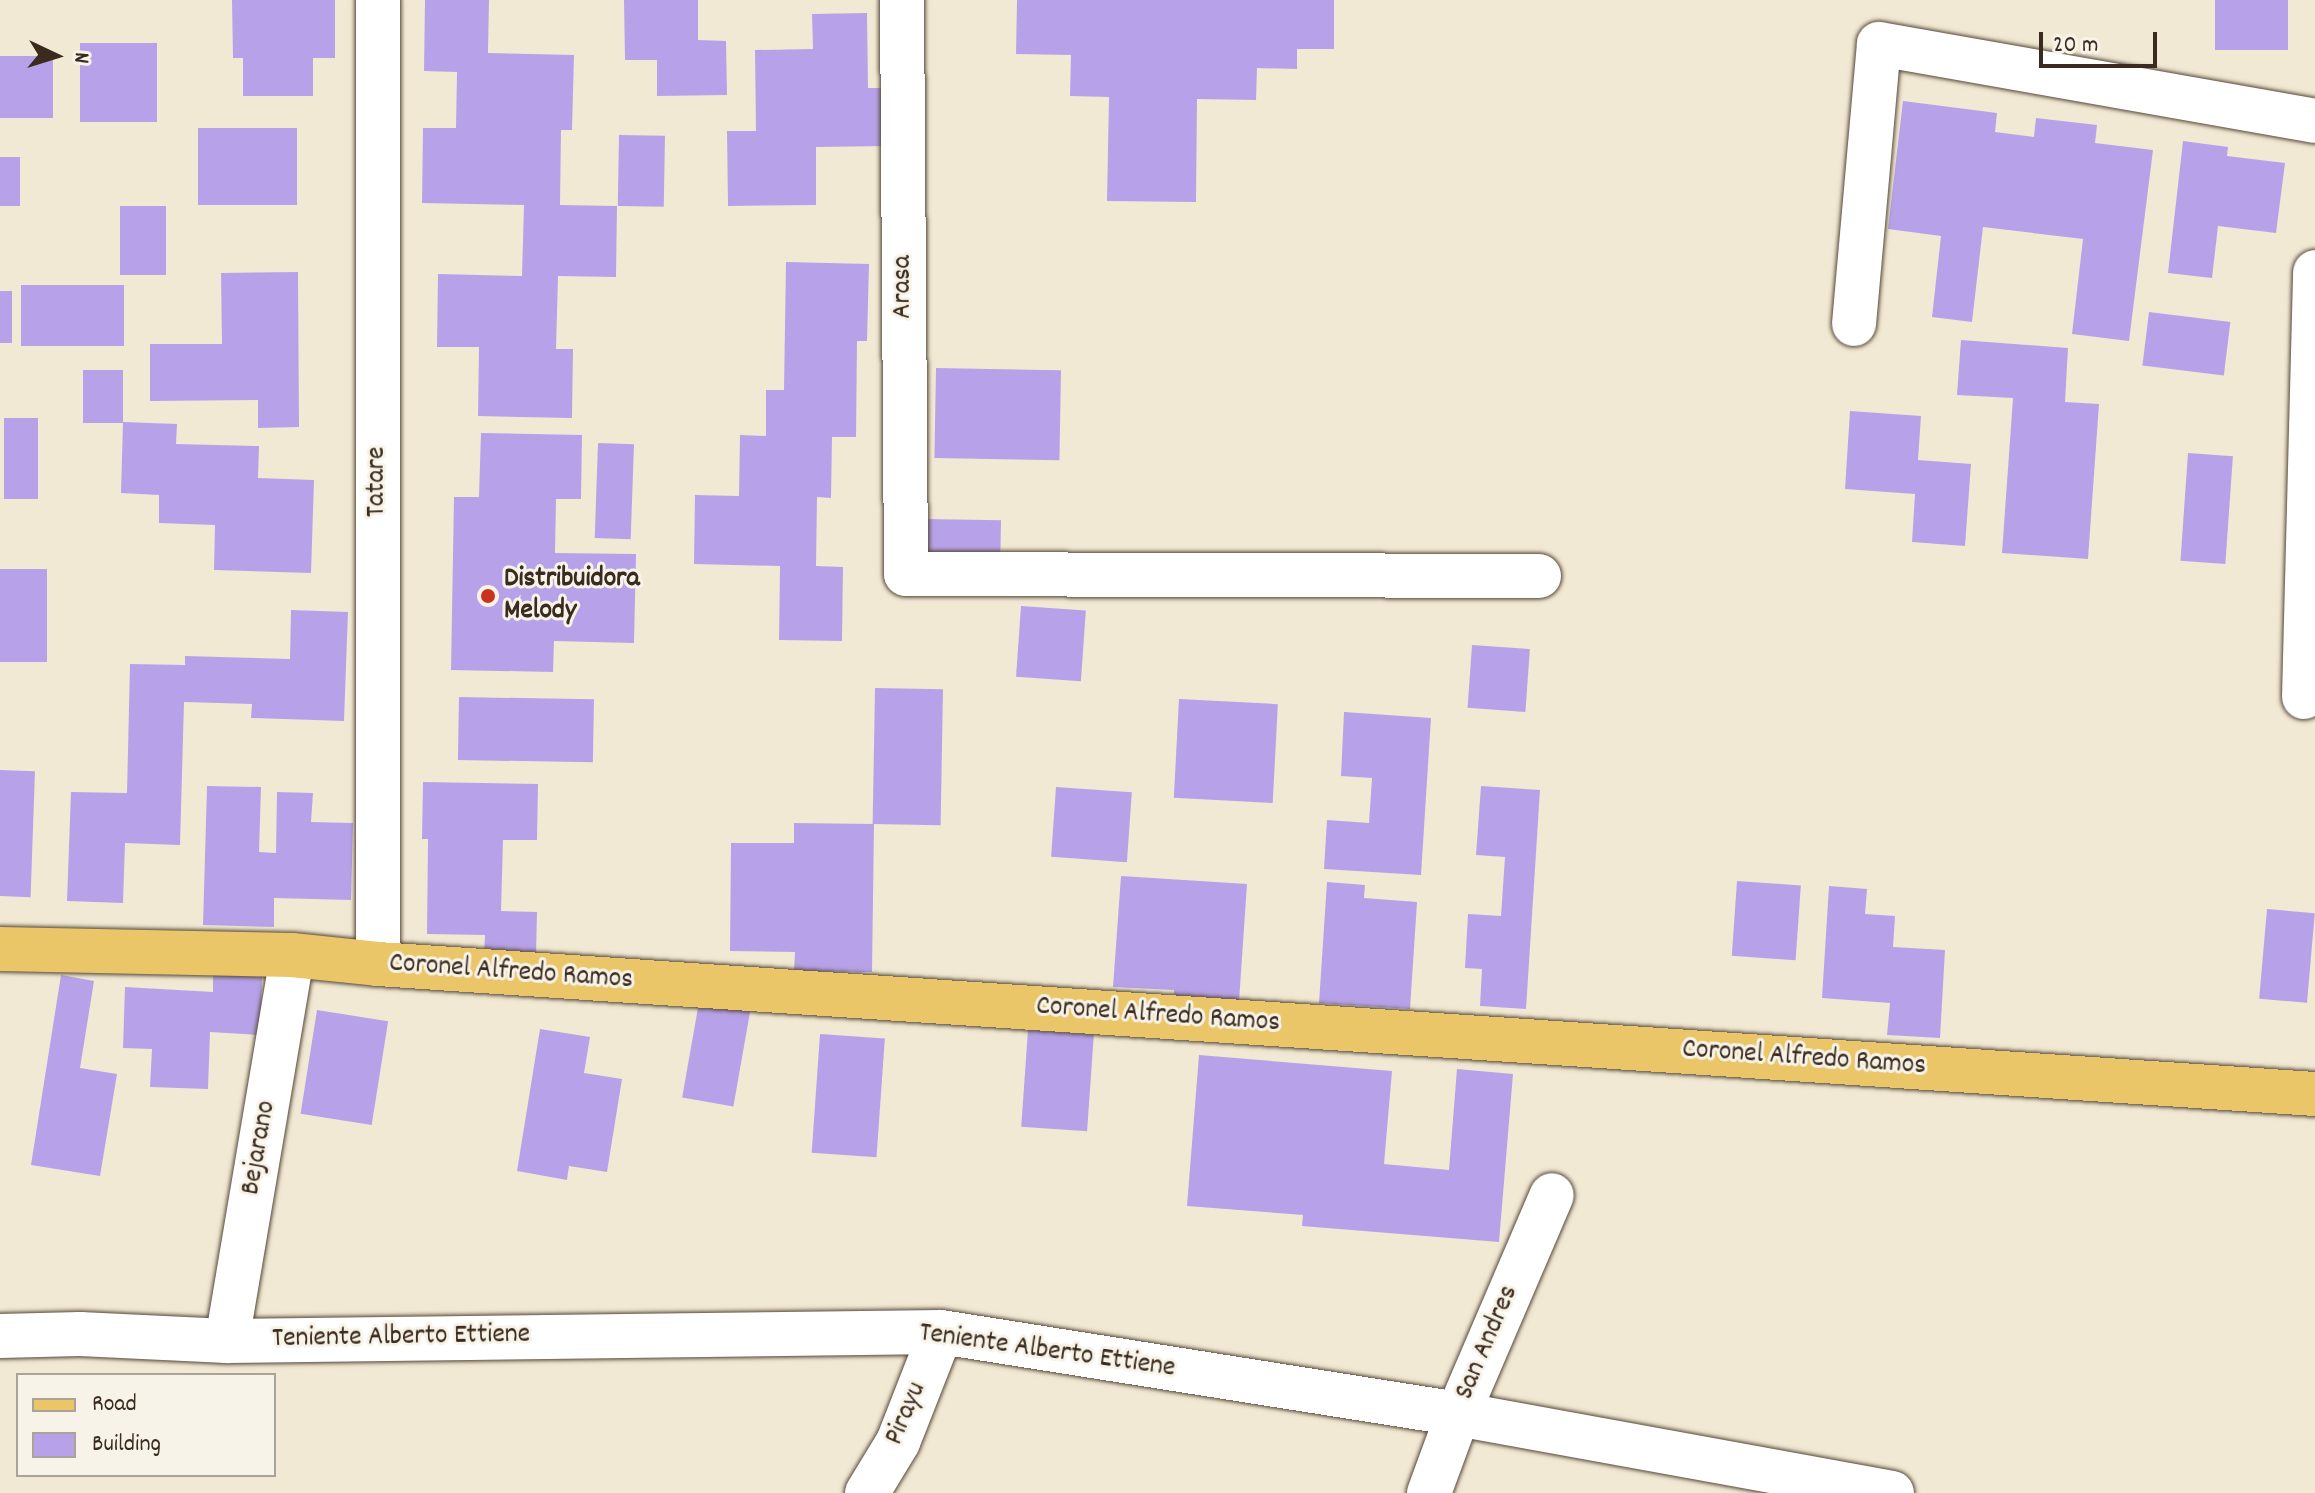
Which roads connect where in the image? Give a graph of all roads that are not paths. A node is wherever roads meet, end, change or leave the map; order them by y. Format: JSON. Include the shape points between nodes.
{"nodes":[{"id":1,"x":378,"y":0,"type":"edge"},
{"id":2,"x":902,"y":0,"type":"edge"},
{"id":3,"x":2315,"y":121,"type":"edge"},
{"id":4,"x":2315,"y":272,"type":"edge"},
{"id":5,"x":1854,"y":324,"type":"dead end"},
{"id":6,"x":1539,"y":576,"type":"dead end"},
{"id":7,"x":2304,"y":697,"type":"dead end"},
{"id":8,"x":0,"y":949,"type":"edge"},
{"id":9,"x":292,"y":955,"type":"junction"},
{"id":10,"x":378,"y":964,"type":"junction"},
{"id":11,"x":2315,"y":1094,"type":"edge"},
{"id":12,"x":1552,"y":1195,"type":"dead end"},
{"id":13,"x":941,"y":1332,"type":"junction"},
{"id":14,"x":0,"y":1336,"type":"edge"},
{"id":15,"x":227,"y":1341,"type":"junction"},
{"id":16,"x":1458,"y":1414,"type":"junction"},
{"id":17,"x":867,"y":1493,"type":"edge"},
{"id":18,"x":1429,"y":1493,"type":"edge"},
{"id":19,"x":1892,"y":1493,"type":"edge"}],
"edges":[{"from":1,"to":10,"type":"street","name":"Tatare"},
{"from":2,"to":6,"type":"street","name":"Arasa","via":[[906,574]]},
{"from":3,"to":5,"type":"street","via":[[1879,44]]},
{"from":4,"to":7,"type":"street"},
{"from":8,"to":9,"type":"main road","name":"Coronel Alfredo Ramos"},
{"from":9,"to":10,"type":"main road","name":"Coronel Alfredo Ramos"},
{"from":9,"to":15,"type":"street","name":"Bejarano"},
{"from":10,"to":11,"type":"main road","name":"Coronel Alfredo Ramos"},
{"from":12,"to":16,"type":"street","name":"San Andres"},
{"from":13,"to":15,"type":"street","name":"Teniente Alberto Ettiene"},
{"from":13,"to":16,"type":"street","name":"Teniente Alberto Ettiene"},
{"from":13,"to":17,"type":"street","name":"Pirayu","via":[[898,1442]]},
{"from":14,"to":15,"type":"street","name":"Teniente Alberto Ettiene"},
{"from":16,"to":18,"type":"street","name":"San Andres"},
{"from":16,"to":19,"type":"street","name":"Teniente Alberto Ettiene"}]}
